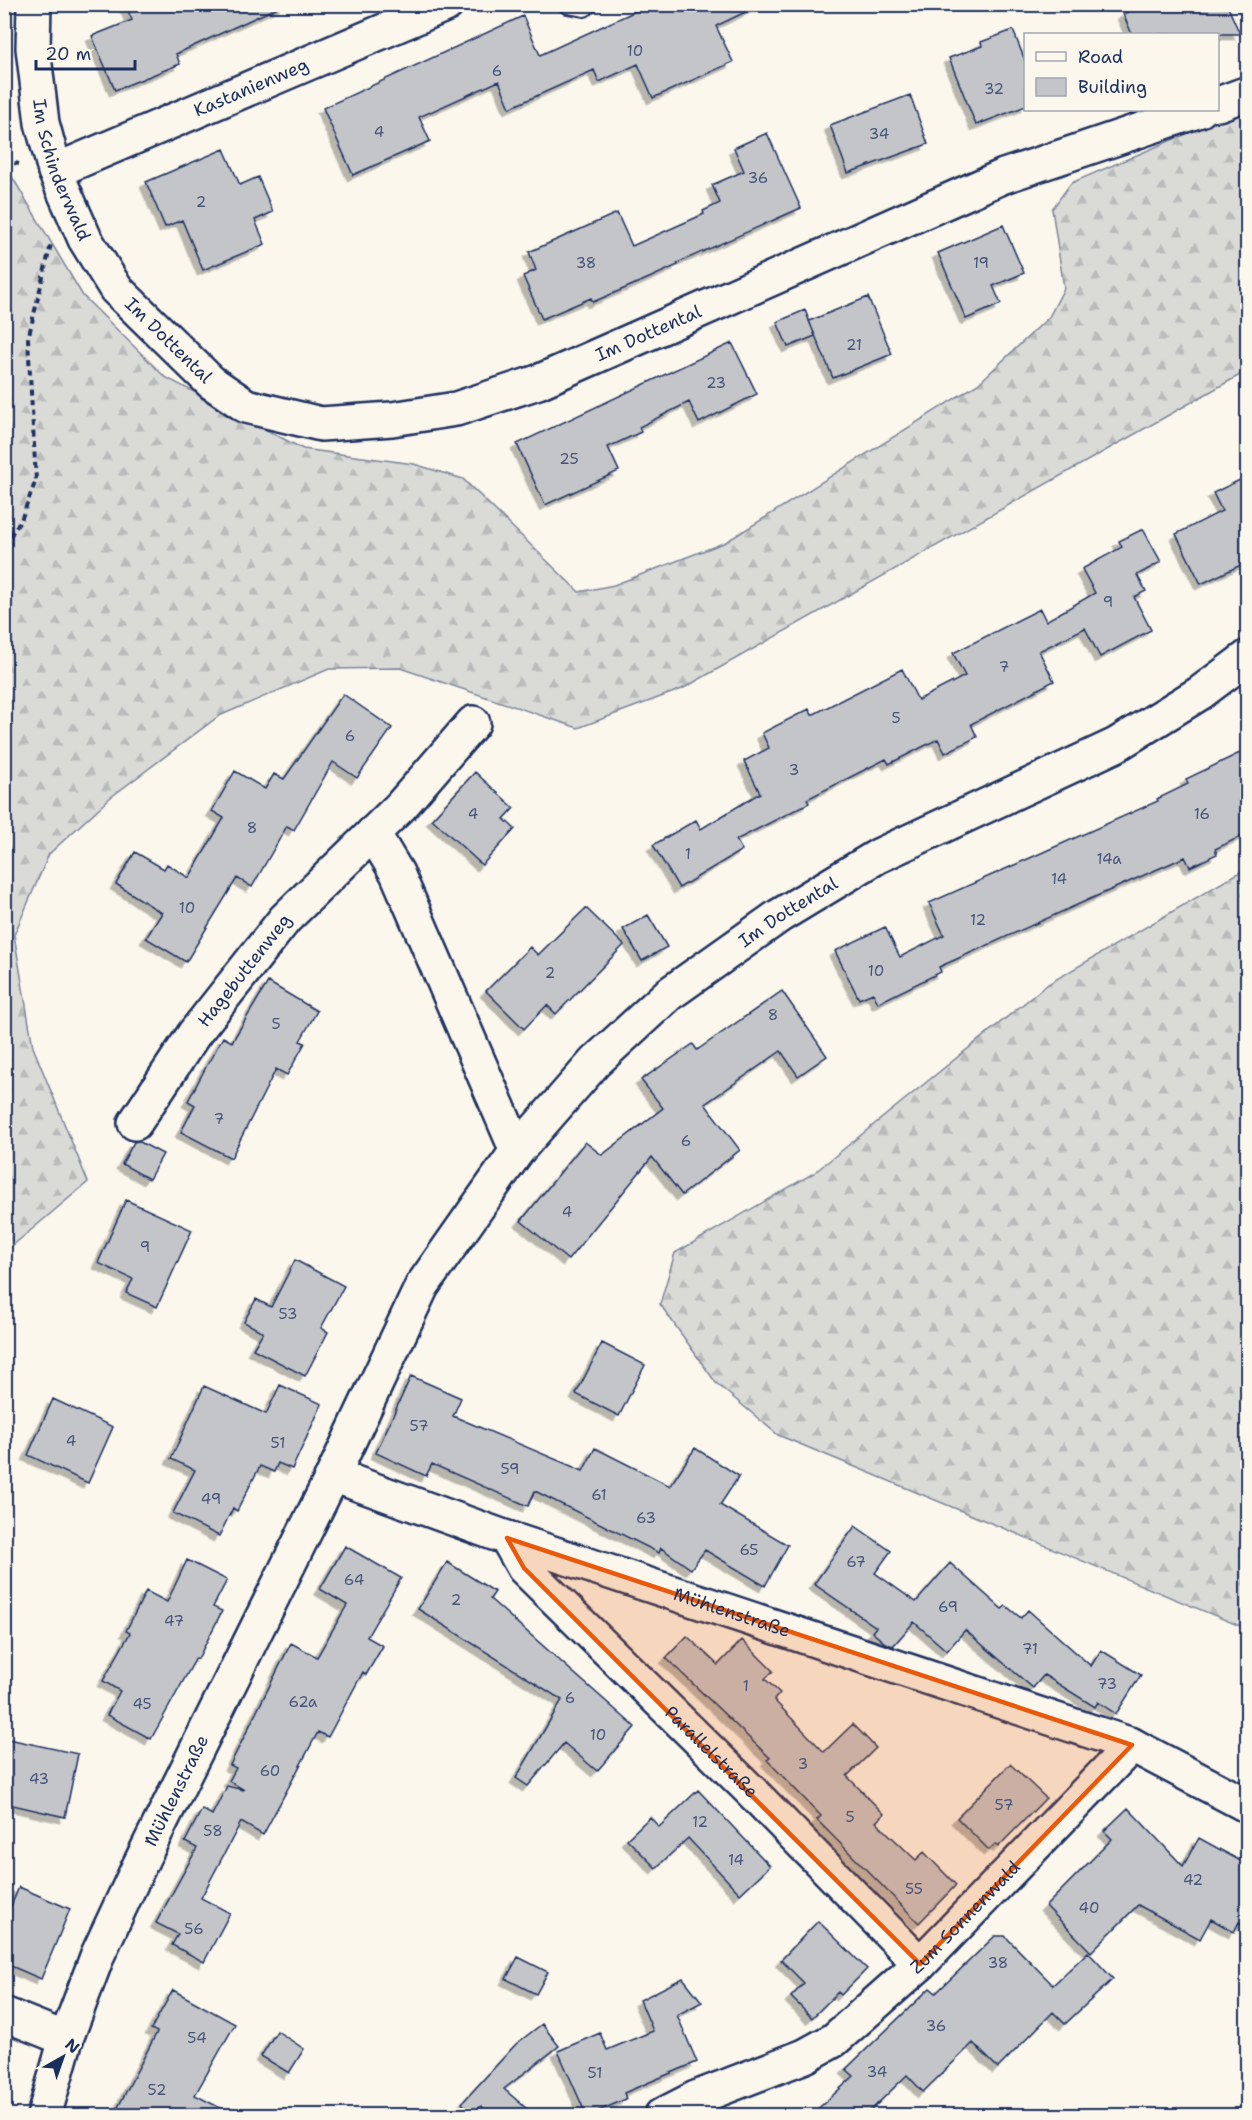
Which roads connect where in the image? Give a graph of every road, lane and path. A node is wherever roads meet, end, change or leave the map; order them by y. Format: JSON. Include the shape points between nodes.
{"nodes":[{"id":1,"x":34,"y":4,"type":"edge"},
{"id":2,"x":447,"y":4,"type":"edge"},
{"id":3,"x":568,"y":4,"type":"edge"},
{"id":4,"x":588,"y":4,"type":"edge"},
{"id":5,"x":1248,"y":93,"type":"edge"},
{"id":6,"x":1219,"y":104,"type":"edge"},
{"id":7,"x":1197,"y":111,"type":"edge"},
{"id":8,"x":60,"y":183,"type":"junction"},
{"id":9,"x":116,"y":289,"type":"joint"},
{"id":10,"x":4,"y":545,"type":"edge"},
{"id":11,"x":1248,"y":657,"type":"edge"},
{"id":12,"x":473,"y":723,"type":"dead end"},
{"id":13,"x":373,"y":833,"type":"junction"},
{"id":14,"x":135,"y":1123,"type":"dead end"},
{"id":15,"x":517,"y":1151,"type":"junction"},
{"id":16,"x":422,"y":1286,"type":"joint"},
{"id":17,"x":333,"y":1475,"type":"junction"},
{"id":18,"x":507,"y":1538,"type":"junction"},
{"id":19,"x":1132,"y":1745,"type":"junction"},
{"id":20,"x":1248,"y":1806,"type":"edge"},
{"id":21,"x":920,"y":1964,"type":"junction"},
{"id":22,"x":4,"y":2014,"type":"edge"},
{"id":23,"x":66,"y":2039,"type":"junction"},
{"id":24,"x":44,"y":2115,"type":"edge"},
{"id":25,"x":661,"y":2115,"type":"edge"}],
"edges":[{"from":1,"to":8,"type":"street","name":"Im Schinderwald","via":[[33,48],[42,123]]},
{"from":2,"to":8,"type":"street","name":"Kastanienweg"},
{"from":3,"to":4,"type":"lane"},
{"from":5,"to":6,"type":"street"},
{"from":7,"to":9,"type":"street","name":"Im Dottental","via":[[1004,176],[652,334],[538,382],[456,409],[321,424],[246,406],[211,382]]},
{"from":8,"to":9,"type":"street","name":"Im Schinderwald","via":[[85,239]]},
{"from":8,"to":10,"type":"path","via":[[28,339],[36,480],[21,520]]},
{"from":11,"to":15,"type":"street","name":"Im Dottental","via":[[1200,693],[1116,745],[878,856],[779,916],[669,994],[595,1062]]},
{"from":12,"to":13,"type":"street","name":"Hagebuttenweg"},
{"from":13,"to":14,"type":"street","name":"Hagebuttenweg","via":[[277,928],[194,1034]]},
{"from":13,"to":15,"type":"street","via":[[397,873]]},
{"from":15,"to":16,"type":"street","name":"Im Dottental"},
{"from":16,"to":17,"type":"street","name":"Mühlenstraße"},
{"from":17,"to":18,"type":"street","name":"Mühlenstraße"},
{"from":17,"to":23,"type":"street","name":"Mühlenstraße","via":[[140,1864]]},
{"from":18,"to":19,"type":"street","name":"Mühlenstraße"},
{"from":18,"to":21,"type":"street","name":"Parallelstraße","via":[[524,1568]]},
{"from":19,"to":20,"type":"street"},
{"from":19,"to":21,"type":"street","name":"Zum Sonnenwald"},
{"from":21,"to":25,"type":"street","name":"Zum Sonnenwald","via":[[834,2040],[805,2056]]},
{"from":22,"to":23,"type":"street"},
{"from":23,"to":24,"type":"street","name":"Mühlenstraße"}]}
